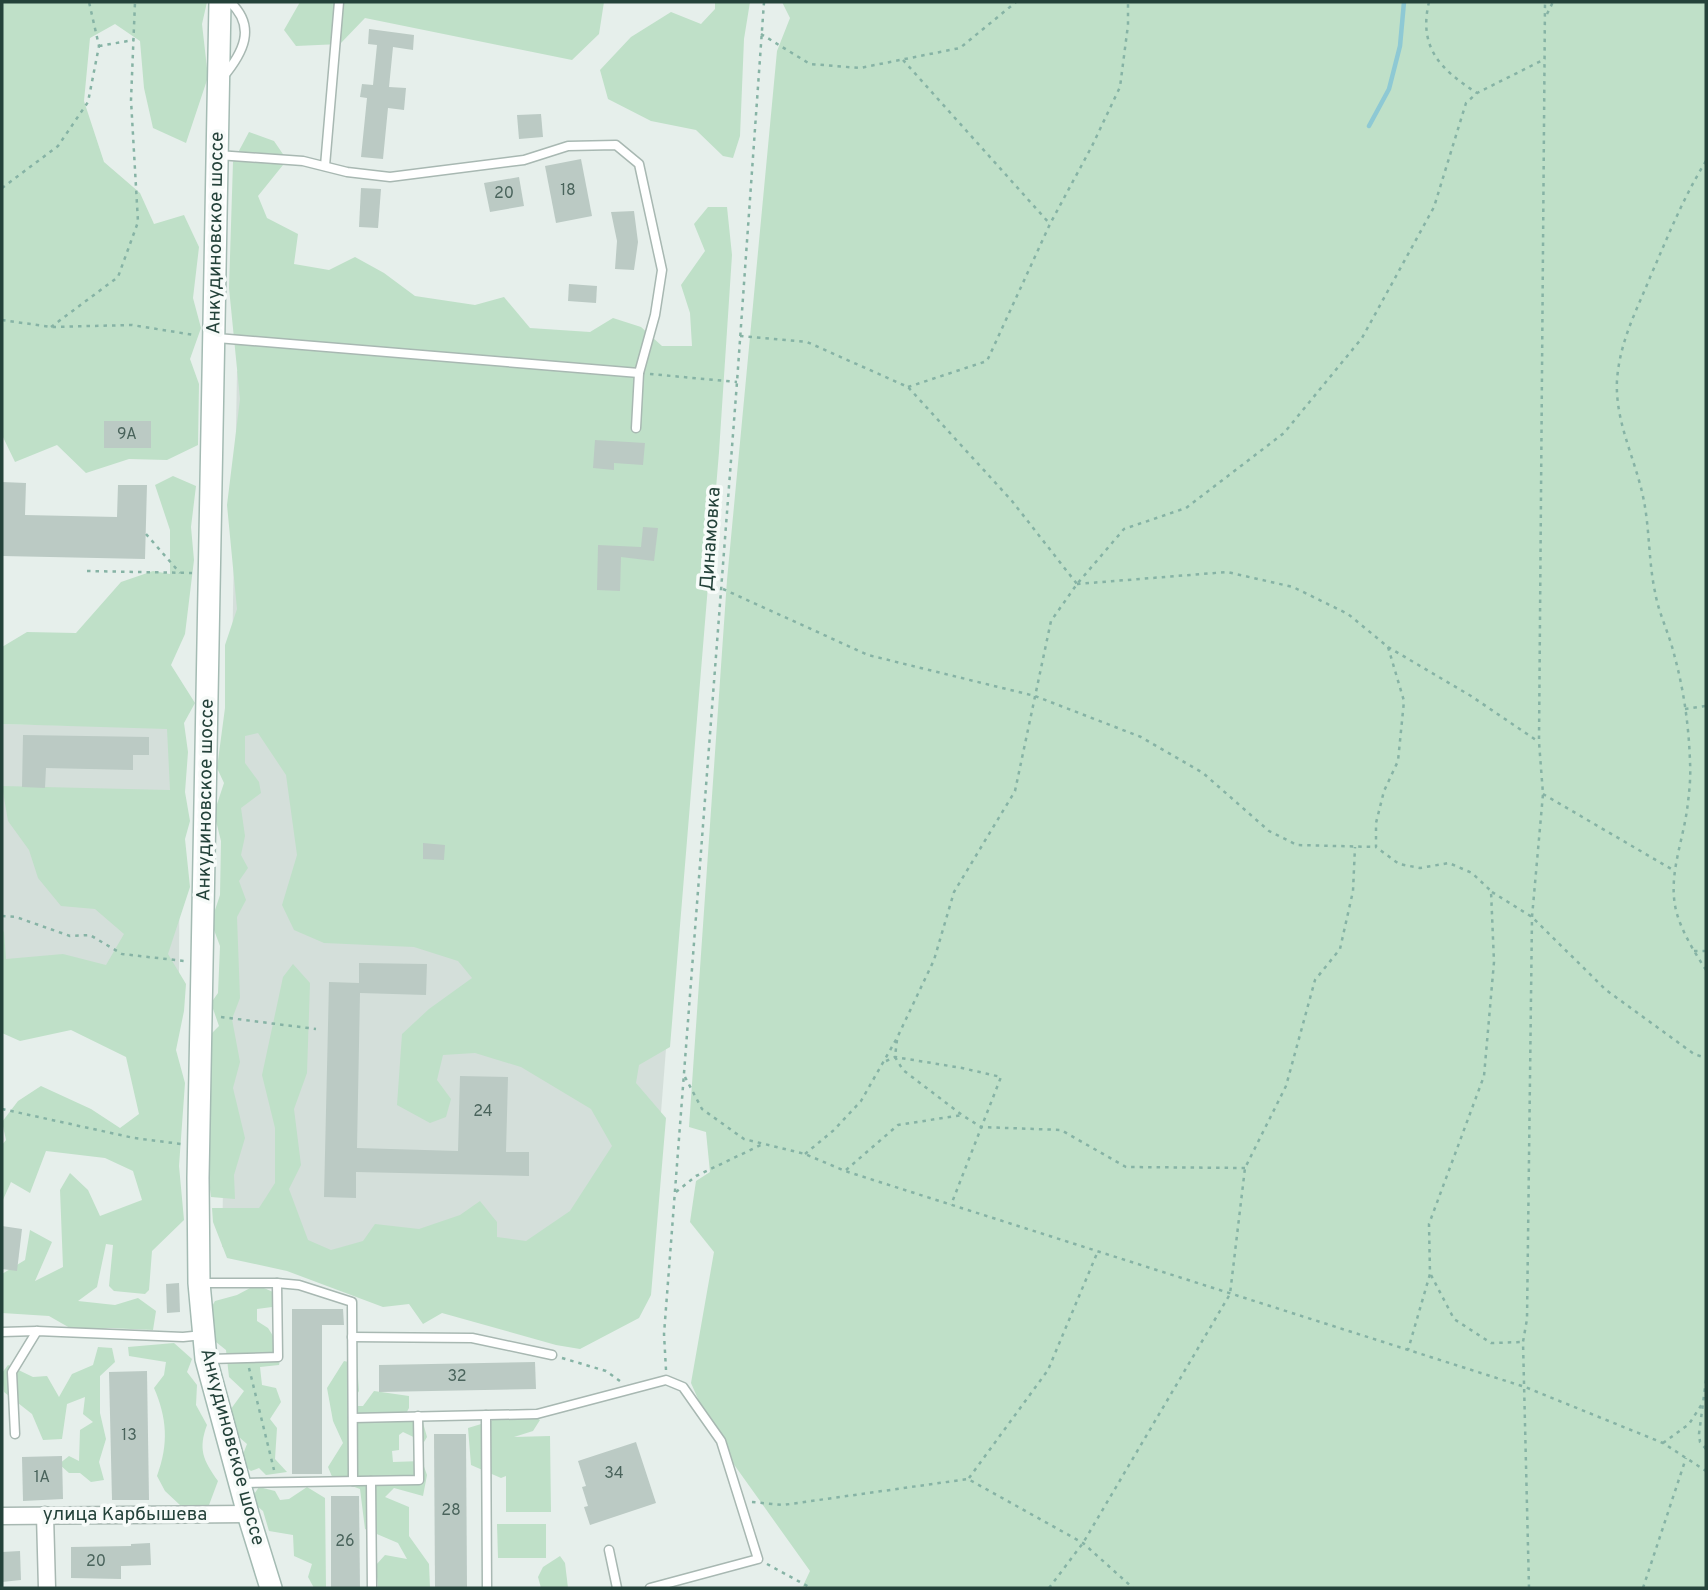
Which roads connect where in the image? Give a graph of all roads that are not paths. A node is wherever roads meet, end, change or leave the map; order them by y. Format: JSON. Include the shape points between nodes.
{"nodes":[{"id":1,"x":220,"y":2,"type":"edge"},
{"id":2,"x":230,"y":2,"type":"edge"},
{"id":3,"x":339,"y":2,"type":"edge"},
{"id":4,"x":219,"y":82,"type":"junction"},
{"id":5,"x":218,"y":155,"type":"junction"},
{"id":6,"x":325,"y":166,"type":"junction"},
{"id":7,"x":215,"y":338,"type":"junction"},
{"id":8,"x":639,"y":373,"type":"junction"},
{"id":9,"x":636,"y":428,"type":"dead end"},
{"id":10,"x":199,"y":1283,"type":"junction"},
{"id":11,"x":277,"y":1283,"type":"junction"},
{"id":12,"x":37,"y":1331,"type":"junction"},
{"id":13,"x":2,"y":1332,"type":"edge"},
{"id":14,"x":203,"y":1335,"type":"junction"},
{"id":15,"x":352,"y":1337,"type":"junction"},
{"id":16,"x":552,"y":1355,"type":"road end"},
{"id":17,"x":206,"y":1359,"type":"junction"},
{"id":18,"x":2,"y":1372,"type":"edge"},
{"id":19,"x":12,"y":1372,"type":"junction"},
{"id":20,"x":486,"y":1415,"type":"junction"},
{"id":21,"x":418,"y":1416,"type":"junction"},
{"id":22,"x":353,"y":1418,"type":"junction"},
{"id":23,"x":15,"y":1434,"type":"dead end"},
{"id":24,"x":371,"y":1480,"type":"junction"},
{"id":25,"x":353,"y":1481,"type":"junction"},
{"id":26,"x":240,"y":1483,"type":"junction"},
{"id":27,"x":248,"y":1514,"type":"junction"},
{"id":28,"x":45,"y":1515,"type":"junction"},
{"id":29,"x":2,"y":1516,"type":"edge"},
{"id":30,"x":609,"y":1550,"type":"dead end"},
{"id":31,"x":47,"y":1588,"type":"edge"},
{"id":32,"x":271,"y":1588,"type":"edge"},
{"id":33,"x":372,"y":1588,"type":"edge"},
{"id":34,"x":487,"y":1588,"type":"edge"},
{"id":35,"x":617,"y":1588,"type":"edge"},
{"id":36,"x":650,"y":1588,"type":"edge"}],
"edges":[{"from":1,"to":4,"type":"street","name":"Анкудиновское шоссе"},
{"from":2,"to":4,"type":"lane","via":[[244,20],[244,44]]},
{"from":3,"to":6,"type":"lane"},
{"from":4,"to":5,"type":"street","name":"Анкудиновское шоссе"},
{"from":5,"to":6,"type":"lane"},
{"from":5,"to":7,"type":"street","name":"Анкудиновское шоссе"},
{"from":6,"to":8,"type":"lane","via":[[390,177],[524,160],[568,146],[616,145],[639,164],[662,270],[656,315]]},
{"from":7,"to":8,"type":"lane"},
{"from":7,"to":10,"type":"street","name":"Анкудиновское шоссе"},
{"from":8,"to":9,"type":"lane"},
{"from":10,"to":11,"type":"lane"},
{"from":10,"to":14,"type":"street","name":"Анкудиновское шоссе"},
{"from":11,"to":15,"type":"lane","via":[[299,1285],[352,1303]]},
{"from":11,"to":17,"type":"lane","via":[[278,1357]]},
{"from":12,"to":13,"type":"lane"},
{"from":12,"to":14,"type":"lane"},
{"from":12,"to":19,"type":"lane"},
{"from":14,"to":17,"type":"street","name":"Анкудиновское шоссе"},
{"from":15,"to":16,"type":"lane","via":[[472,1338]]},
{"from":15,"to":22,"type":"lane"},
{"from":17,"to":26,"type":"street","name":"Анкудиновское шоссе"},
{"from":18,"to":19,"type":"lane"},
{"from":19,"to":23,"type":"lane"},
{"from":20,"to":21,"type":"lane"},
{"from":20,"to":34,"type":"lane"},
{"from":20,"to":36,"type":"lane","via":[[537,1414],[666,1380],[683,1387],[721,1441],[758,1559]]},
{"from":21,"to":22,"type":"lane"},
{"from":21,"to":24,"type":"lane","via":[[419,1480]]},
{"from":22,"to":25,"type":"lane"},
{"from":24,"to":25,"type":"lane"},
{"from":24,"to":33,"type":"lane"},
{"from":25,"to":26,"type":"lane"},
{"from":26,"to":27,"type":"street","name":"Анкудиновское шоссе"},
{"from":27,"to":28,"type":"street","name":"улица Карбышева"},
{"from":27,"to":32,"type":"street","name":"Анкудиновское шоссе"},
{"from":28,"to":29,"type":"street","name":"улица Карбышева"},
{"from":28,"to":31,"type":"street"},
{"from":30,"to":35,"type":"lane"}]}
